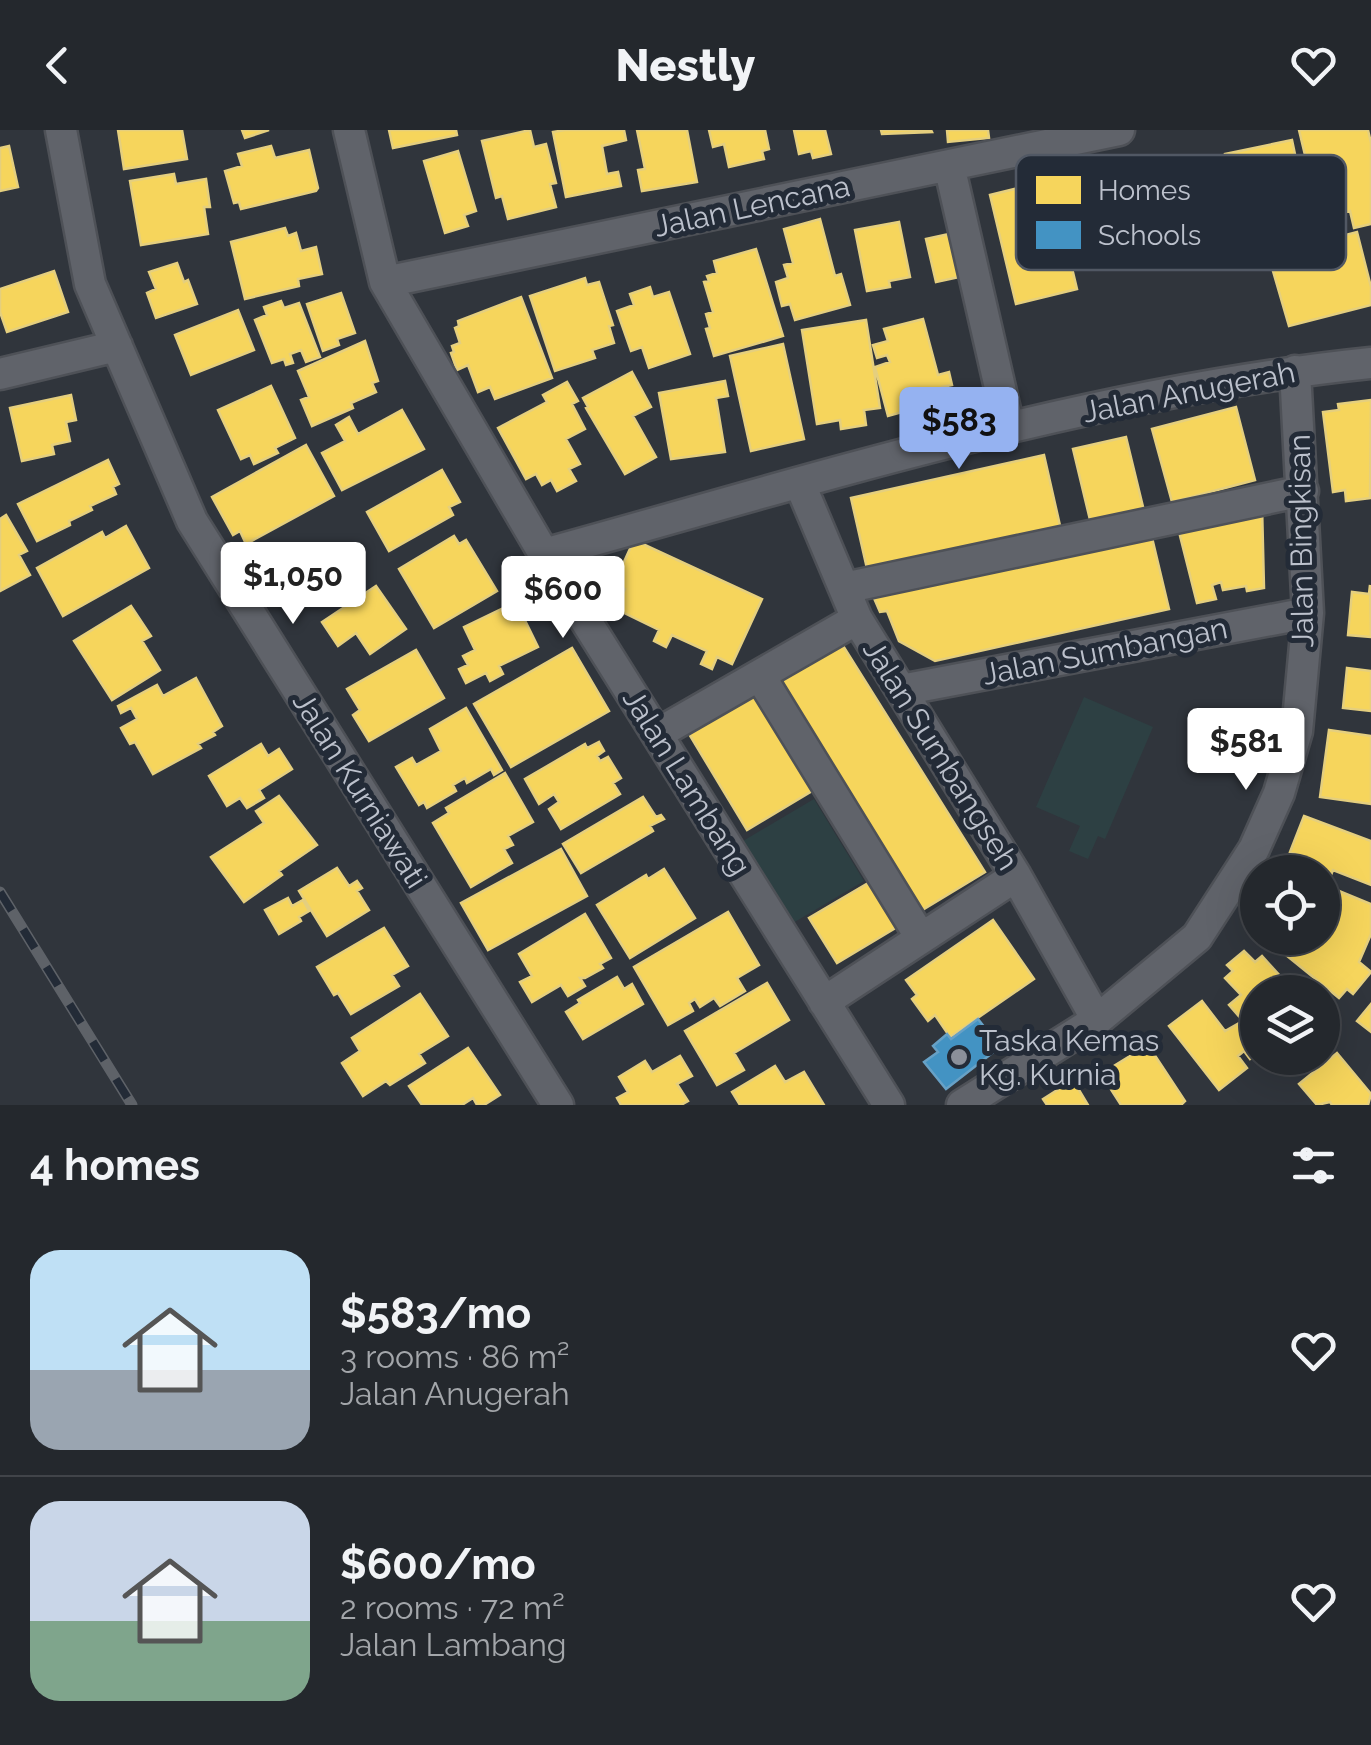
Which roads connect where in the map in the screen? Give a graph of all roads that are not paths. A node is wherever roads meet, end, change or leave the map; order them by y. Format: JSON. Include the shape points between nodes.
{"nodes":[{"id":1,"x":61,"y":130,"type":"edge"},
{"id":2,"x":349,"y":130,"type":"edge"},
{"id":3,"x":1119,"y":130,"type":"edge"},
{"id":4,"x":949,"y":165,"type":"junction"},
{"id":5,"x":384,"y":282,"type":"junction"},
{"id":6,"x":117,"y":346,"type":"junction"},
{"id":7,"x":1371,"y":363,"type":"edge"},
{"id":8,"x":1295,"y":371,"type":"junction"},
{"id":9,"x":0,"y":374,"type":"edge"},
{"id":10,"x":1009,"y":427,"type":"junction"},
{"id":11,"x":800,"y":484,"type":"junction"},
{"id":12,"x":1303,"y":491,"type":"junction"},
{"id":13,"x":544,"y":554,"type":"junction"},
{"id":14,"x":844,"y":588,"type":"junction"},
{"id":15,"x":1308,"y":613,"type":"junction"},
{"id":16,"x":857,"y":619,"type":"junction"},
{"id":17,"x":760,"y":676,"type":"junction"},
{"id":18,"x":901,"y":690,"type":"junction"},
{"id":19,"x":657,"y":734,"type":"junction"},
{"id":20,"x":1016,"y":876,"type":"junction"},
{"id":21,"x":921,"y":938,"type":"junction"},
{"id":22,"x":824,"y":1002,"type":"junction"},
{"id":23,"x":1097,"y":1020,"type":"junction"},
{"id":24,"x":558,"y":1105,"type":"edge"},
{"id":25,"x":889,"y":1105,"type":"edge"},
{"id":26,"x":962,"y":1105,"type":"edge"}],
"edges":[{"from":1,"to":6,"type":"street","name":"Jalan Kurniawati","via":[[90,284]]},
{"from":2,"to":5,"type":"street","name":"Jalan Lambang"},
{"from":3,"to":4,"type":"street","name":"Jalan Lencana"},
{"from":4,"to":5,"type":"street","name":"Jalan Lencana"},
{"from":4,"to":10,"type":"street"},
{"from":5,"to":13,"type":"street","name":"Jalan Lambang"},
{"from":6,"to":9,"type":"street"},
{"from":6,"to":24,"type":"street","name":"Jalan Kurniawati","via":[[192,521]]},
{"from":7,"to":8,"type":"street","name":"Jalan Anugerah"},
{"from":8,"to":10,"type":"street","name":"Jalan Anugerah"},
{"from":8,"to":12,"type":"street","name":"Jalan Bingkisan"},
{"from":10,"to":11,"type":"street","name":"Jalan Anugerah"},
{"from":11,"to":13,"type":"street","name":"Jalan Anugerah"},
{"from":11,"to":14,"type":"street","name":"Jalan Sumbangseh"},
{"from":12,"to":14,"type":"street"},
{"from":12,"to":15,"type":"street","name":"Jalan Bingkisan"},
{"from":13,"to":19,"type":"street","name":"Jalan Lambang"},
{"from":14,"to":16,"type":"street","name":"Jalan Sumbangseh"},
{"from":15,"to":18,"type":"street","name":"Jalan Sumbangan"},
{"from":15,"to":23,"type":"street","name":"Jalan Bingkisan","via":[[1298,731],[1254,850],[1198,937]]},
{"from":16,"to":17,"type":"street"},
{"from":16,"to":18,"type":"street","name":"Jalan Sumbangseh"},
{"from":17,"to":19,"type":"street"},
{"from":17,"to":21,"type":"street"},
{"from":18,"to":20,"type":"street","name":"Jalan Sumbangseh"},
{"from":19,"to":22,"type":"street","name":"Jalan Lambang"},
{"from":20,"to":21,"type":"street"},
{"from":20,"to":23,"type":"street","name":"Jalan Sumbangseh"},
{"from":21,"to":22,"type":"street"},
{"from":22,"to":25,"type":"street","name":"Jalan Lambang"},
{"from":23,"to":26,"type":"street","name":"Jalan Bingkisan"}]}
